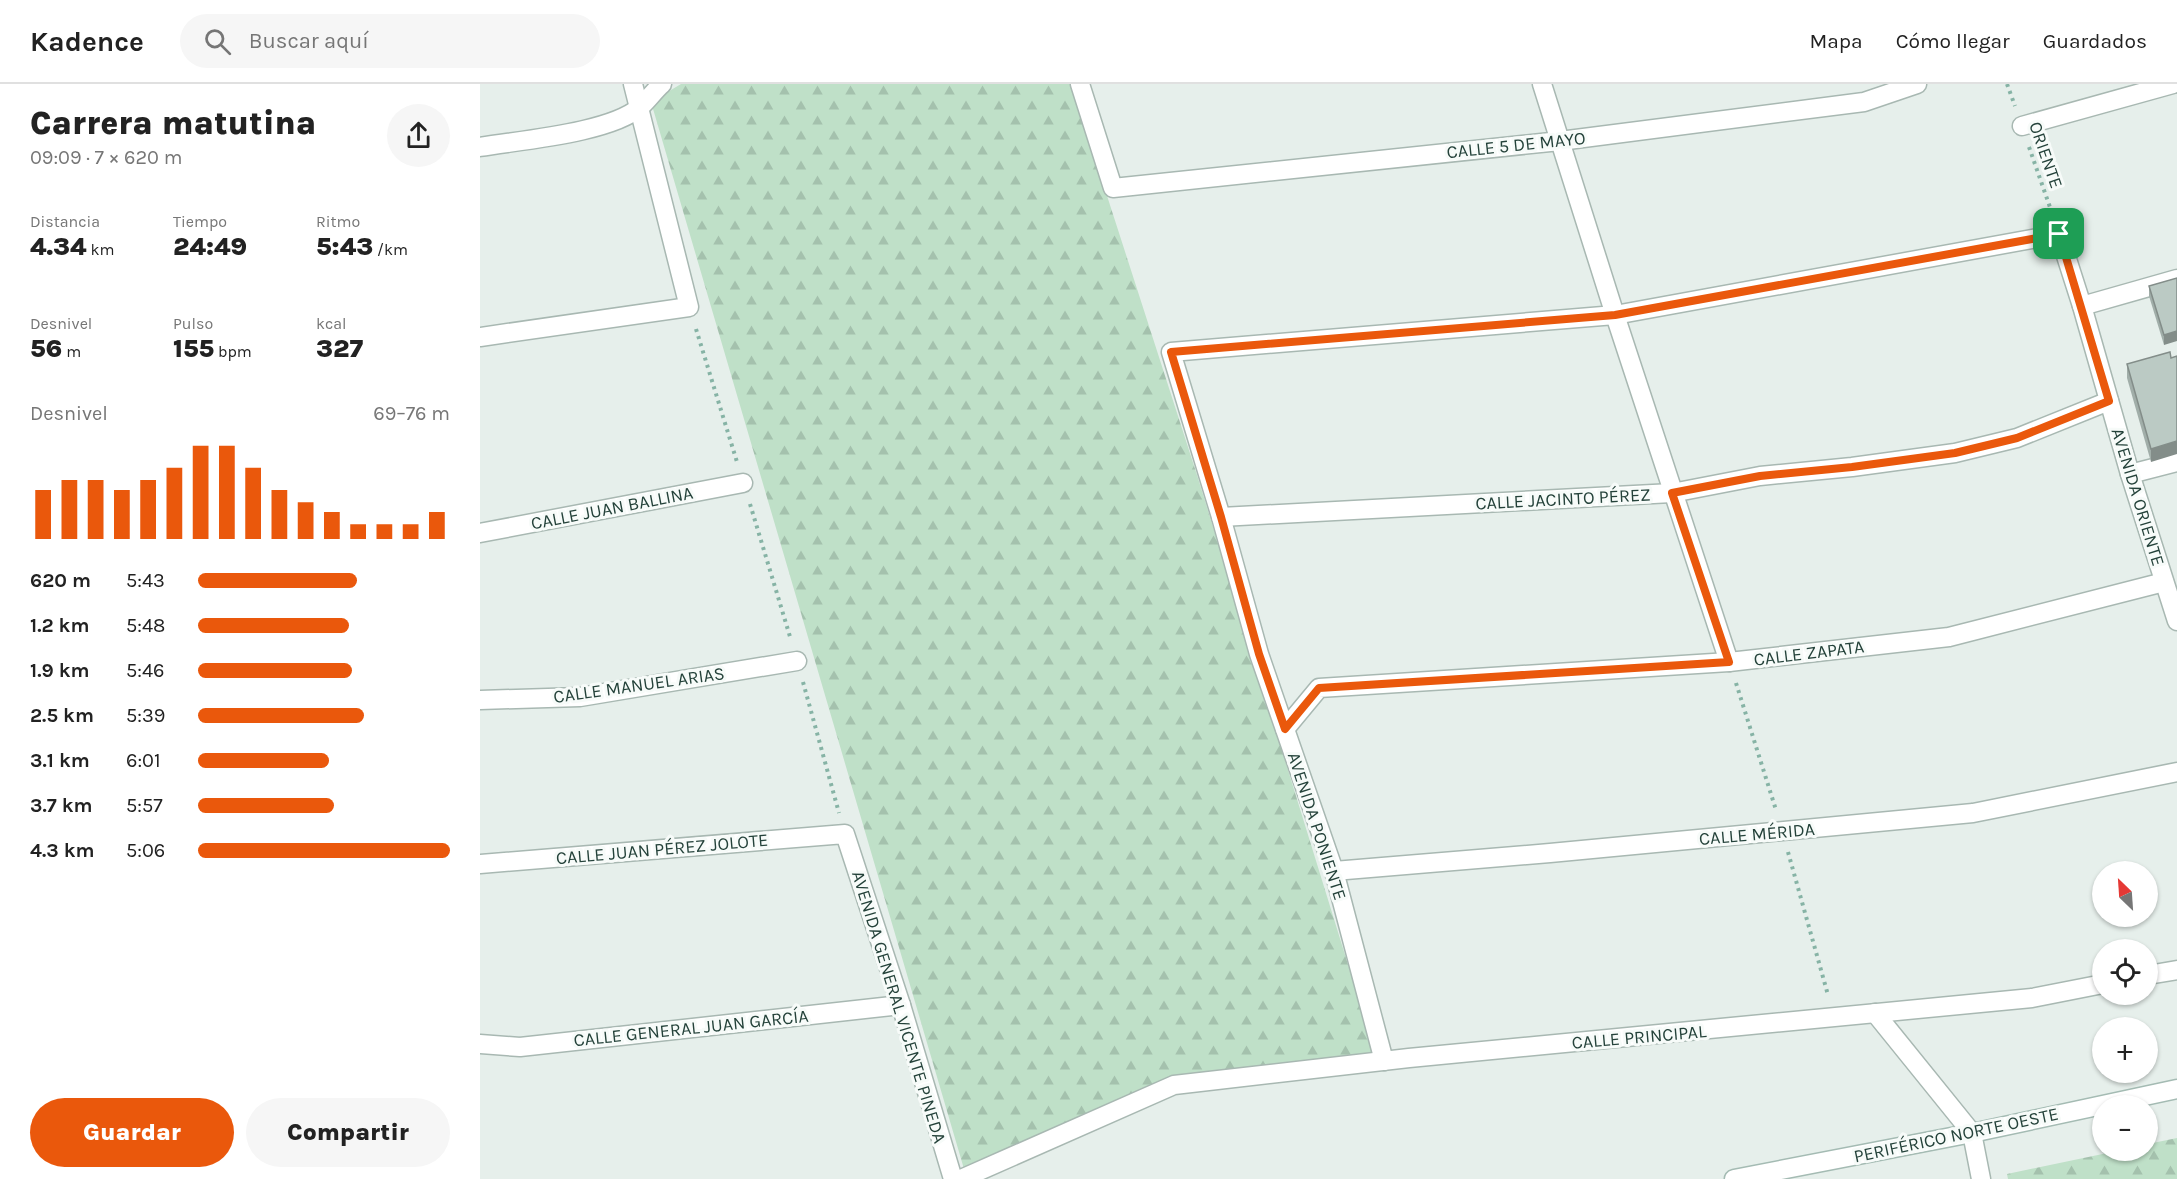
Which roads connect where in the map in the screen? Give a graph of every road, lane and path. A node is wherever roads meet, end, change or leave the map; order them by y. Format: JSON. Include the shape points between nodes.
{"nodes":[{"id":1,"x":633,"y":84,"type":"edge"},
{"id":2,"x":662,"y":84,"type":"edge"},
{"id":3,"x":1080,"y":84,"type":"edge"},
{"id":4,"x":1542,"y":84,"type":"edge"},
{"id":5,"x":1917,"y":84,"type":"edge"},
{"id":6,"x":2007,"y":84,"type":"edge"},
{"id":7,"x":2173,"y":84,"type":"edge"},
{"id":8,"x":639,"y":108,"type":"junction"},
{"id":9,"x":2022,"y":126,"type":"junction"},
{"id":10,"x":1560,"y":141,"type":"junction"},
{"id":11,"x":480,"y":147,"type":"edge"},
{"id":12,"x":2059,"y":234,"type":"junction"},
{"id":13,"x":2177,"y":279,"type":"edge"},
{"id":14,"x":2082,"y":306,"type":"junction"},
{"id":15,"x":689,"y":307,"type":"junction"},
{"id":16,"x":1615,"y":315,"type":"junction"},
{"id":17,"x":480,"y":337,"type":"edge"},
{"id":18,"x":2109,"y":401,"type":"junction"},
{"id":19,"x":2177,"y":462,"type":"edge"},
{"id":20,"x":2130,"y":474,"type":"junction"},
{"id":21,"x":743,"y":483,"type":"joint"},
{"id":22,"x":1672,"y":493,"type":"junction"},
{"id":23,"x":1221,"y":517,"type":"junction"},
{"id":24,"x":480,"y":533,"type":"edge"},
{"id":25,"x":2164,"y":582,"type":"junction"},
{"id":26,"x":2177,"y":621,"type":"edge"},
{"id":27,"x":797,"y":661,"type":"dead end"},
{"id":28,"x":1729,"y":662,"type":"junction"},
{"id":29,"x":480,"y":700,"type":"edge"},
{"id":30,"x":1285,"y":729,"type":"junction"},
{"id":31,"x":2177,"y":772,"type":"edge"},
{"id":32,"x":845,"y":834,"type":"joint"},
{"id":33,"x":480,"y":864,"type":"edge"},
{"id":34,"x":1334,"y":871,"type":"junction"},
{"id":35,"x":2177,"y":970,"type":"edge"},
{"id":36,"x":2158,"y":973,"type":"edge"},
{"id":37,"x":2092,"y":986,"type":"edge"},
{"id":38,"x":901,"y":1005,"type":"junction"},
{"id":39,"x":1875,"y":1013,"type":"junction"},
{"id":40,"x":480,"y":1044,"type":"edge"},
{"id":41,"x":1384,"y":1061,"type":"junction"},
{"id":42,"x":2177,"y":1089,"type":"edge"},
{"id":43,"x":1972,"y":1133,"type":"junction"},
{"id":44,"x":953,"y":1179,"type":"edge"},
{"id":45,"x":961,"y":1179,"type":"edge"},
{"id":46,"x":1734,"y":1179,"type":"edge"},
{"id":47,"x":1981,"y":1179,"type":"edge"}],
"edges":[{"from":1,"to":8,"type":"street"},
{"from":2,"to":8,"type":"street"},
{"from":3,"to":10,"type":"street","name":"CALLE 5 DE MAYO","via":[[1113,188]]},
{"from":4,"to":10,"type":"street"},
{"from":5,"to":10,"type":"street","name":"CALLE 5 DE MAYO","via":[[1864,102]]},
{"from":6,"to":9,"type":"path","name":"ORIENTE"},
{"from":7,"to":9,"type":"street"},
{"from":8,"to":11,"type":"street","via":[[593,128]]},
{"from":8,"to":15,"type":"street"},
{"from":9,"to":12,"type":"path","name":"ORIENTE"},
{"from":10,"to":16,"type":"street"},
{"from":12,"to":14,"type":"street","name":"AVENIDA ORIENTE"},
{"from":12,"to":16,"type":"street"},
{"from":13,"to":14,"type":"street"},
{"from":14,"to":18,"type":"street","name":"AVENIDA ORIENTE"},
{"from":15,"to":17,"type":"street"},
{"from":15,"to":21,"type":"path"},
{"from":16,"to":22,"type":"street"},
{"from":16,"to":23,"type":"street","name":"AVENIDA PONIENTE","via":[[1171,352]]},
{"from":18,"to":20,"type":"street","name":"AVENIDA ORIENTE"},
{"from":18,"to":22,"type":"street","name":"CALLE JACINTO PÉREZ","via":[[2017,438],[1955,453],[1760,476]]},
{"from":19,"to":20,"type":"street"},
{"from":20,"to":25,"type":"street","name":"AVENIDA ORIENTE"},
{"from":21,"to":24,"type":"street","name":"CALLE JUAN BALLINA"},
{"from":22,"to":23,"type":"street","name":"CALLE JACINTO PÉREZ"},
{"from":22,"to":28,"type":"street"},
{"from":23,"to":30,"type":"street","name":"AVENIDA PONIENTE","via":[[1259,654]]},
{"from":25,"to":26,"type":"street","name":"AVENIDA ORIENTE"},
{"from":25,"to":28,"type":"street","name":"CALLE ZAPATA","via":[[1948,637]]},
{"from":27,"to":29,"type":"street","name":"CALLE MANUEL ARIAS","via":[[580,697]]},
{"from":28,"to":30,"type":"street","name":"CALLE ZAPATA","via":[[1319,688]]},
{"from":30,"to":34,"type":"street","name":"AVENIDA PONIENTE"},
{"from":31,"to":34,"type":"street","name":"CALLE MÉRIDA","via":[[1973,813]]},
{"from":32,"to":33,"type":"street","name":"CALLE JUAN PÉREZ JOLOTE"},
{"from":32,"to":38,"type":"street","name":"AVENIDA GENERAL VICENTE PINEDA"},
{"from":34,"to":41,"type":"street","name":"AVENIDA PONIENTE"},
{"from":35,"to":36,"type":"street"},
{"from":37,"to":39,"type":"street","name":"CALLE PRINCIPAL","via":[[2032,998]]},
{"from":38,"to":40,"type":"street","name":"CALLE GENERAL JUAN GARCÍA","via":[[520,1047]]},
{"from":38,"to":44,"type":"street","name":"AVENIDA GENERAL VICENTE PINEDA"},
{"from":39,"to":41,"type":"street","name":"CALLE PRINCIPAL"},
{"from":39,"to":43,"type":"street"},
{"from":41,"to":45,"type":"street","name":"CALLE PRINCIPAL","via":[[1174,1085]]},
{"from":42,"to":43,"type":"street","name":"PERIFÉRICO NORTE OESTE"},
{"from":43,"to":46,"type":"street","name":"PERIFÉRICO NORTE OESTE"},
{"from":43,"to":47,"type":"street"}]}
